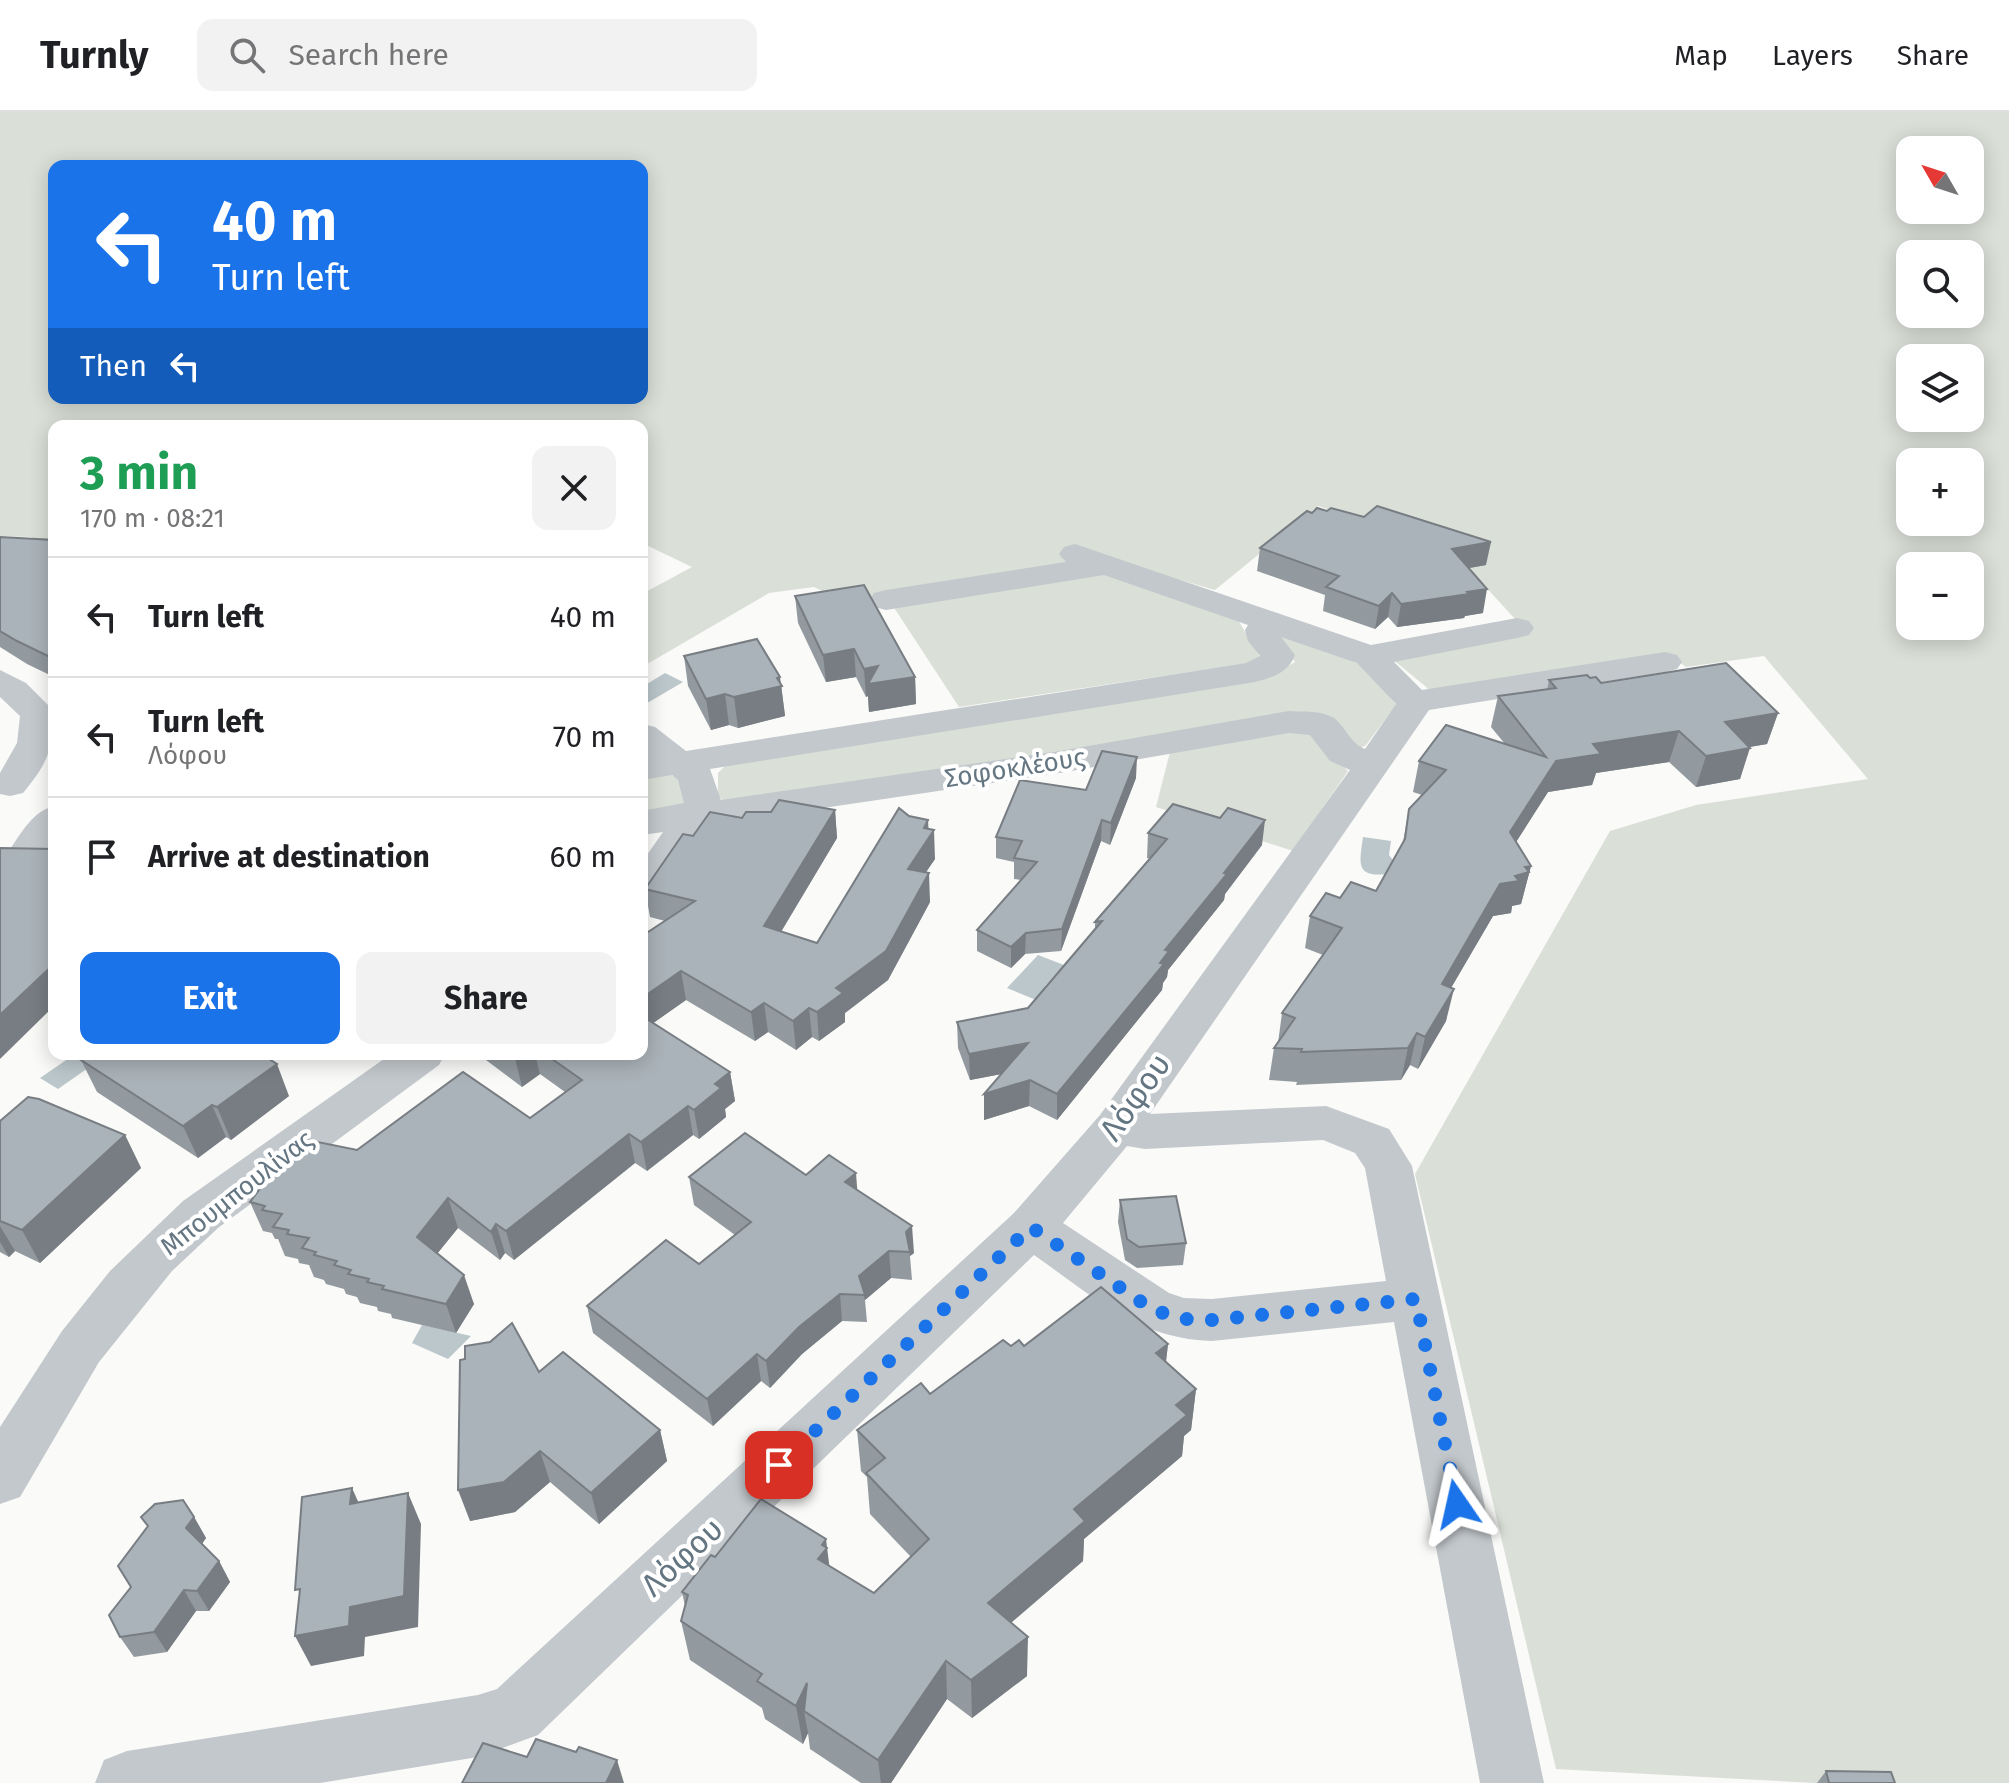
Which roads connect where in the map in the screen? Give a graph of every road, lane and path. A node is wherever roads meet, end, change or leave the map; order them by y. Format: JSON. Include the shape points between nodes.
{"nodes":[{"id":1,"x":886,"y":600,"type":"dead end"},
{"id":2,"x":1268,"y":621,"type":"junction"},
{"id":3,"x":1517,"y":628,"type":"dead end"},
{"id":4,"x":1369,"y":656,"type":"junction"},
{"id":5,"x":1665,"y":662,"type":"dead end"},
{"id":6,"x":0,"y":681,"type":"edge"},
{"id":7,"x":1414,"y":702,"type":"junction"},
{"id":8,"x":648,"y":745,"type":"edge"},
{"id":9,"x":660,"y":766,"type":"edge"},
{"id":10,"x":1371,"y":766,"type":"junction"},
{"id":11,"x":5,"y":785,"type":"edge"},
{"id":12,"x":48,"y":786,"type":"edge"},
{"id":13,"x":691,"y":817,"type":"junction"},
{"id":14,"x":648,"y":822,"type":"edge"},
{"id":15,"x":48,"y":826,"type":"edge"},
{"id":16,"x":28,"y":851,"type":"edge"},
{"id":17,"x":648,"y":882,"type":"edge"},
{"id":18,"x":415,"y":1060,"type":"edge"},
{"id":19,"x":1116,"y":1127,"type":"junction"},
{"id":20,"x":1031,"y":1227,"type":"junction"},
{"id":21,"x":1416,"y":1299,"type":"junction"},
{"id":22,"x":0,"y":1479,"type":"edge"},
{"id":23,"x":127,"y":1783,"type":"edge"},
{"id":24,"x":1512,"y":1783,"type":"edge"}],
"edges":[{"from":1,"to":2,"type":"street","via":[[1090,560]]},
{"from":2,"to":4,"type":"street"},
{"from":2,"to":9,"type":"street","via":[[1262,636],[1278,655],[1255,672]]},
{"from":3,"to":4,"type":"street"},
{"from":4,"to":7,"type":"street"},
{"from":5,"to":7,"type":"street"},
{"from":6,"to":11,"type":"street","via":[[38,714],[39,730],[32,754]]},
{"from":7,"to":10,"type":"street","name":"Λόφου"},
{"from":8,"to":9,"type":"street"},
{"from":9,"to":13,"type":"street","via":[[695,775],[703,803]]},
{"from":10,"to":13,"type":"street","name":"Σοφοκλέους","via":[[1343,753],[1323,727],[1289,722]]},
{"from":10,"to":19,"type":"street","name":"Λόφου"},
{"from":11,"to":12,"type":"street"},
{"from":13,"to":14,"type":"street","name":"Σοφοκλέους"},
{"from":13,"to":17,"type":"street"},
{"from":15,"to":16,"type":"street"},
{"from":18,"to":22,"type":"street","name":"Μπουμπουλίνας","via":[[183,1229],[156,1256],[87,1339]]},
{"from":19,"to":20,"type":"street","name":"Λόφου"},
{"from":19,"to":21,"type":"street","via":[[1145,1132],[1326,1123],[1372,1141],[1388,1166]]},
{"from":20,"to":21,"type":"street","via":[[1153,1310],[1184,1319]]},
{"from":20,"to":23,"type":"street","name":"Λόφου","via":[[516,1713],[478,1726]]},
{"from":21,"to":24,"type":"street"}]}
